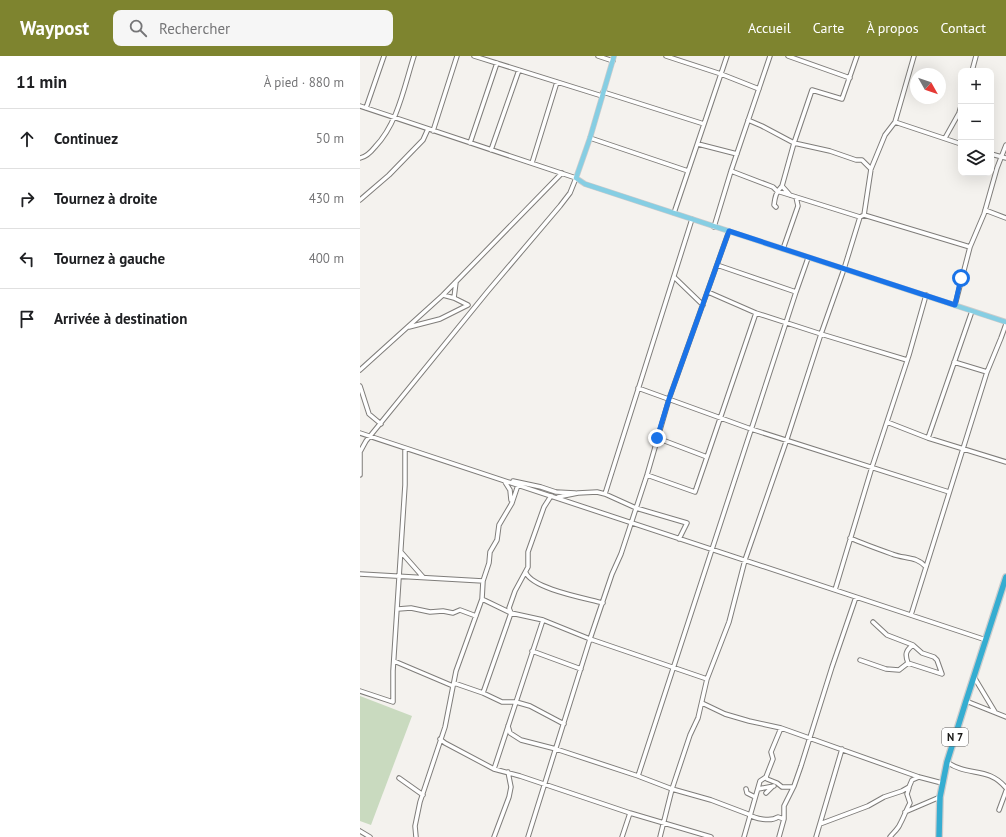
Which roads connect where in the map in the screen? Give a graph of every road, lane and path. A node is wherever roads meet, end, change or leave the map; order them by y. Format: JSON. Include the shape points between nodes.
{"nodes":[{"id":1,"x":384,"y":56,"type":"edge"},
{"id":2,"x":414,"y":56,"type":"edge"},
{"id":3,"x":457,"y":56,"type":"edge"},
{"id":4,"x":474,"y":56,"type":"edge"},
{"id":5,"x":598,"y":56,"type":"edge"},
{"id":6,"x":666,"y":56,"type":"edge"},
{"id":7,"x":727,"y":56,"type":"edge"},
{"id":8,"x":770,"y":56,"type":"edge"},
{"id":9,"x":788,"y":56,"type":"edge"},
{"id":10,"x":857,"y":56,"type":"edge"},
{"id":11,"x":914,"y":56,"type":"edge"},
{"id":12,"x":976,"y":56,"type":"edge"},
{"id":13,"x":481,"y":57,"type":"edge"},
{"id":14,"x":614,"y":58,"type":"edge"},
{"id":15,"x":497,"y":64,"type":"junction"},
{"id":16,"x":973,"y":68,"type":"edge"},
{"id":17,"x":519,"y":70,"type":"junction"},
{"id":18,"x":721,"y":74,"type":"junction"},
{"id":19,"x":850,"y":78,"type":"junction"},
{"id":20,"x":557,"y":82,"type":"junction"},
{"id":21,"x":759,"y":89,"type":"junction"},
{"id":22,"x":602,"y":94,"type":"junction"},
{"id":23,"x":360,"y":107,"type":"edge"},
{"id":24,"x":366,"y":108,"type":"junction"},
{"id":25,"x":958,"y":115,"type":"edge"},
{"id":26,"x":395,"y":118,"type":"junction"},
{"id":27,"x":748,"y":120,"type":"junction"},
{"id":28,"x":895,"y":122,"type":"junction"},
{"id":29,"x":704,"y":124,"type":"junction"},
{"id":30,"x":428,"y":129,"type":"junction"},
{"id":31,"x":433,"y":131,"type":"junction"},
{"id":32,"x":590,"y":138,"type":"junction"},
{"id":33,"x":945,"y":138,"type":"junction"},
{"id":34,"x":470,"y":143,"type":"junction"},
{"id":35,"x":794,"y":143,"type":"junction"},
{"id":36,"x":958,"y":143,"type":"edge"},
{"id":37,"x":698,"y":144,"type":"junction"},
{"id":38,"x":1006,"y":145,"type":"edge"},
{"id":39,"x":491,"y":150,"type":"junction"},
{"id":40,"x":737,"y":154,"type":"junction"},
{"id":41,"x":994,"y":155,"type":"edge"},
{"id":42,"x":1001,"y":157,"type":"junction"},
{"id":43,"x":360,"y":158,"type":"edge"},
{"id":44,"x":876,"y":158,"type":"junction"},
{"id":45,"x":1006,"y":158,"type":"edge"},
{"id":46,"x":865,"y":162,"type":"junction"},
{"id":47,"x":532,"y":163,"type":"junction"},
{"id":48,"x":872,"y":169,"type":"junction"},
{"id":49,"x":688,"y":171,"type":"junction"},
{"id":50,"x":731,"y":171,"type":"junction"},
{"id":51,"x":562,"y":173,"type":"junction"},
{"id":52,"x":576,"y":178,"type":"junction"},
{"id":53,"x":783,"y":185,"type":"junction"},
{"id":54,"x":773,"y":187,"type":"junction"},
{"id":55,"x":777,"y":191,"type":"junction"},
{"id":56,"x":791,"y":196,"type":"junction"},
{"id":57,"x":796,"y":197,"type":"junction"},
{"id":58,"x":803,"y":199,"type":"junction"},
{"id":59,"x":360,"y":200,"type":"edge"},
{"id":60,"x":798,"y":206,"type":"junction"},
{"id":61,"x":776,"y":207,"type":"dead end"},
{"id":62,"x":985,"y":210,"type":"junction"},
{"id":63,"x":674,"y":213,"type":"junction"},
{"id":64,"x":864,"y":215,"type":"junction"},
{"id":65,"x":860,"y":218,"type":"junction"},
{"id":66,"x":1006,"y":218,"type":"edge"},
{"id":67,"x":692,"y":219,"type":"junction"},
{"id":68,"x":714,"y":226,"type":"junction"},
{"id":69,"x":729,"y":231,"type":"junction"},
{"id":70,"x":970,"y":247,"type":"junction"},
{"id":71,"x":783,"y":249,"type":"junction"},
{"id":72,"x":808,"y":258,"type":"junction"},
{"id":73,"x":717,"y":265,"type":"junction"},
{"id":74,"x":844,"y":269,"type":"junction"},
{"id":75,"x":674,"y":277,"type":"junction"},
{"id":76,"x":457,"y":280,"type":"junction"},
{"id":77,"x":708,"y":292,"type":"junction"},
{"id":78,"x":796,"y":292,"type":"junction"},
{"id":79,"x":443,"y":295,"type":"junction"},
{"id":80,"x":926,"y":295,"type":"junction"},
{"id":81,"x":454,"y":298,"type":"junction"},
{"id":82,"x":468,"y":305,"type":"junction"},
{"id":83,"x":703,"y":305,"type":"junction"},
{"id":84,"x":955,"y":305,"type":"junction"},
{"id":85,"x":476,"y":307,"type":"junction"},
{"id":86,"x":972,"y":310,"type":"junction"},
{"id":87,"x":756,"y":312,"type":"junction"},
{"id":88,"x":786,"y":322,"type":"junction"},
{"id":89,"x":1006,"y":323,"type":"edge"},
{"id":90,"x":408,"y":327,"type":"junction"},
{"id":91,"x":821,"y":334,"type":"junction"},
{"id":92,"x":908,"y":360,"type":"junction"},
{"id":93,"x":368,"y":362,"type":"junction"},
{"id":94,"x":954,"y":362,"type":"junction"},
{"id":95,"x":360,"y":364,"type":"edge"},
{"id":96,"x":360,"y":370,"type":"edge"},
{"id":97,"x":987,"y":372,"type":"junction"},
{"id":98,"x":360,"y":386,"type":"edge"},
{"id":99,"x":638,"y":388,"type":"junction"},
{"id":100,"x":669,"y":399,"type":"junction"},
{"id":101,"x":721,"y":418,"type":"junction"},
{"id":102,"x":887,"y":422,"type":"junction"},
{"id":103,"x":381,"y":424,"type":"junction"},
{"id":104,"x":751,"y":429,"type":"junction"},
{"id":105,"x":360,"y":433,"type":"edge"},
{"id":106,"x":370,"y":436,"type":"junction"},
{"id":107,"x":657,"y":438,"type":"junction"},
{"id":108,"x":928,"y":438,"type":"junction"},
{"id":109,"x":787,"y":439,"type":"junction"},
{"id":110,"x":405,"y":448,"type":"junction"},
{"id":111,"x":963,"y":448,"type":"junction"},
{"id":112,"x":707,"y":457,"type":"junction"},
{"id":113,"x":1006,"y":462,"type":"edge"},
{"id":114,"x":872,"y":467,"type":"junction"},
{"id":115,"x":360,"y":475,"type":"edge"},
{"id":116,"x":647,"y":475,"type":"junction"},
{"id":117,"x":502,"y":480,"type":"junction"},
{"id":118,"x":518,"y":485,"type":"junction"},
{"id":119,"x":949,"y":492,"type":"junction"},
{"id":120,"x":578,"y":493,"type":"junction"},
{"id":121,"x":605,"y":494,"type":"junction"},
{"id":122,"x":551,"y":496,"type":"junction"},
{"id":123,"x":512,"y":503,"type":"junction"},
{"id":124,"x":636,"y":508,"type":"junction"},
{"id":125,"x":631,"y":522,"type":"junction"},
{"id":126,"x":679,"y":538,"type":"junction"},
{"id":127,"x":850,"y":538,"type":"junction"},
{"id":128,"x":712,"y":549,"type":"junction"},
{"id":129,"x":401,"y":552,"type":"junction"},
{"id":130,"x":745,"y":560,"type":"junction"},
{"id":131,"x":926,"y":567,"type":"junction"},
{"id":132,"x":526,"y":573,"type":"junction"},
{"id":133,"x":360,"y":574,"type":"edge"},
{"id":134,"x":398,"y":576,"type":"junction"},
{"id":135,"x":423,"y":577,"type":"junction"},
{"id":136,"x":1006,"y":577,"type":"edge"},
{"id":137,"x":483,"y":581,"type":"junction"},
{"id":138,"x":835,"y":590,"type":"junction"},
{"id":139,"x":856,"y":597,"type":"junction"},
{"id":140,"x":482,"y":599,"type":"junction"},
{"id":141,"x":603,"y":603,"type":"junction"},
{"id":142,"x":398,"y":609,"type":"junction"},
{"id":143,"x":511,"y":613,"type":"junction"},
{"id":144,"x":911,"y":615,"type":"junction"},
{"id":145,"x":476,"y":616,"type":"junction"},
{"id":146,"x":543,"y":620,"type":"junction"},
{"id":147,"x":873,"y":622,"type":"dead end"},
{"id":148,"x":590,"y":639,"type":"junction"},
{"id":149,"x":986,"y":640,"type":"junction"},
{"id":150,"x":913,"y":646,"type":"junction"},
{"id":151,"x":532,"y":652,"type":"junction"},
{"id":152,"x":860,"y":660,"type":"dead end"},
{"id":153,"x":394,"y":661,"type":"junction"},
{"id":154,"x":908,"y":663,"type":"junction"},
{"id":155,"x":673,"y":668,"type":"junction"},
{"id":156,"x":581,"y":669,"type":"junction"},
{"id":157,"x":974,"y":677,"type":"junction"},
{"id":158,"x":707,"y":679,"type":"junction"},
{"id":159,"x":453,"y":684,"type":"junction"},
{"id":160,"x":360,"y":691,"type":"edge"},
{"id":161,"x":483,"y":693,"type":"junction"},
{"id":162,"x":966,"y":701,"type":"junction"},
{"id":163,"x":516,"y":702,"type":"junction"},
{"id":164,"x":702,"y":703,"type":"junction"},
{"id":165,"x":996,"y":713,"type":"junction"},
{"id":166,"x":1006,"y":717,"type":"edge"},
{"id":167,"x":564,"y":724,"type":"junction"},
{"id":168,"x":508,"y":726,"type":"junction"},
{"id":169,"x":781,"y":728,"type":"junction"},
{"id":170,"x":515,"y":736,"type":"junction"},
{"id":171,"x":504,"y":738,"type":"junction"},
{"id":172,"x":810,"y":738,"type":"junction"},
{"id":173,"x":440,"y":739,"type":"junction"},
{"id":174,"x":556,"y":749,"type":"junction"},
{"id":175,"x":842,"y":749,"type":"junction"},
{"id":176,"x":947,"y":762,"type":"junction"},
{"id":177,"x":494,"y":768,"type":"junction"},
{"id":178,"x":508,"y":772,"type":"junction"},
{"id":179,"x":638,"y":776,"type":"junction"},
{"id":180,"x":766,"y":777,"type":"junction"},
{"id":181,"x":919,"y":777,"type":"junction"},
{"id":182,"x":398,"y":778,"type":"dead end"},
{"id":183,"x":1006,"y":780,"type":"edge"},
{"id":184,"x":942,"y":782,"type":"junction"},
{"id":185,"x":1001,"y":782,"type":"junction"},
{"id":186,"x":777,"y":783,"type":"junction"},
{"id":187,"x":545,"y":784,"type":"junction"},
{"id":188,"x":774,"y":786,"type":"junction"},
{"id":189,"x":909,"y":786,"type":"junction"},
{"id":190,"x":793,"y":787,"type":"junction"},
{"id":191,"x":672,"y":789,"type":"junction"},
{"id":192,"x":746,"y":789,"type":"dead end"},
{"id":193,"x":758,"y":789,"type":"junction"},
{"id":194,"x":1006,"y":789,"type":"edge"},
{"id":195,"x":766,"y":793,"type":"dead end"},
{"id":196,"x":423,"y":795,"type":"junction"},
{"id":197,"x":940,"y":797,"type":"junction"},
{"id":198,"x":755,"y":798,"type":"junction"},
{"id":199,"x":999,"y":810,"type":"dead end"},
{"id":200,"x":905,"y":812,"type":"junction"},
{"id":201,"x":630,"y":813,"type":"junction"},
{"id":202,"x":750,"y":816,"type":"junction"},
{"id":203,"x":784,"y":819,"type":"junction"},
{"id":204,"x":664,"y":822,"type":"junction"},
{"id":205,"x":820,"y":824,"type":"junction"},
{"id":206,"x":360,"y":831,"type":"edge"},
{"id":207,"x":661,"y":836,"type":"edge"},
{"id":208,"x":370,"y":837,"type":"edge"},
{"id":209,"x":416,"y":837,"type":"edge"},
{"id":210,"x":494,"y":837,"type":"edge"},
{"id":211,"x":528,"y":837,"type":"edge"},
{"id":212,"x":622,"y":837,"type":"edge"},
{"id":213,"x":711,"y":837,"type":"edge"},
{"id":214,"x":744,"y":837,"type":"edge"},
{"id":215,"x":779,"y":837,"type":"edge"},
{"id":216,"x":816,"y":837,"type":"edge"},
{"id":217,"x":891,"y":837,"type":"edge"},
{"id":218,"x":939,"y":837,"type":"edge"}],
"edges":[{"from":1,"to":24,"type":"street"},
{"from":2,"to":26,"type":"street"},
{"from":3,"to":31,"type":"street"},
{"from":4,"to":13,"type":"street"},
{"from":5,"to":14,"type":"street"},
{"from":6,"to":18,"type":"street"},
{"from":7,"to":18,"type":"street"},
{"from":8,"to":21,"type":"street"},
{"from":9,"to":19,"type":"street"},
{"from":10,"to":19,"type":"street"},
{"from":11,"to":28,"type":"street"},
{"from":12,"to":16,"type":"street"},
{"from":13,"to":15,"type":"street"},
{"from":14,"to":22,"type":"main road"},
{"from":15,"to":17,"type":"street"},
{"from":15,"to":34,"type":"street"},
{"from":17,"to":20,"type":"street"},
{"from":17,"to":39,"type":"street"},
{"from":18,"to":21,"type":"street"},
{"from":18,"to":29,"type":"street"},
{"from":19,"to":35,"type":"street","via":[[842,99],[812,90]]},
{"from":20,"to":22,"type":"street"},
{"from":20,"to":47,"type":"street"},
{"from":21,"to":27,"type":"street"},
{"from":22,"to":29,"type":"street"},
{"from":22,"to":32,"type":"main road"},
{"from":23,"to":24,"type":"street"},
{"from":24,"to":26,"type":"street"},
{"from":25,"to":33,"type":"street"},
{"from":26,"to":30,"type":"street"},
{"from":26,"to":43,"type":"street","via":[[384,138],[370,153]]},
{"from":27,"to":35,"type":"street"},
{"from":27,"to":40,"type":"street"},
{"from":28,"to":33,"type":"street"},
{"from":28,"to":44,"type":"street","via":[[885,135]]},
{"from":29,"to":37,"type":"street"},
{"from":30,"to":31,"type":"street"},
{"from":30,"to":59,"type":"street","via":[[423,140]]},
{"from":31,"to":34,"type":"street"},
{"from":32,"to":49,"type":"street"},
{"from":32,"to":52,"type":"main road"},
{"from":33,"to":36,"type":"street"},
{"from":34,"to":39,"type":"street"},
{"from":35,"to":46,"type":"street"},
{"from":35,"to":53,"type":"street"},
{"from":37,"to":40,"type":"street"},
{"from":37,"to":49,"type":"street"},
{"from":38,"to":42,"type":"street"},
{"from":39,"to":47,"type":"street"},
{"from":40,"to":50,"type":"street"},
{"from":41,"to":42,"type":"street"},
{"from":42,"to":45,"type":"street"},
{"from":42,"to":62,"type":"street"},
{"from":44,"to":46,"type":"street"},
{"from":44,"to":48,"type":"street"},
{"from":46,"to":48,"type":"street"},
{"from":47,"to":51,"type":"street"},
{"from":48,"to":64,"type":"street"},
{"from":49,"to":63,"type":"street"},
{"from":50,"to":54,"type":"street"},
{"from":50,"to":68,"type":"street"},
{"from":51,"to":52,"type":"street"},
{"from":51,"to":76,"type":"street"},
{"from":52,"to":63,"type":"main road","via":[[586,184]]},
{"from":52,"to":85,"type":"street","via":[[570,193],[560,206]]},
{"from":53,"to":54,"type":"street"},
{"from":53,"to":55,"type":"street"},
{"from":53,"to":56,"type":"street"},
{"from":54,"to":55,"type":"street"},
{"from":55,"to":56,"type":"street"},
{"from":55,"to":61,"type":"street","via":[[774,205]]},
{"from":56,"to":57,"type":"street"},
{"from":57,"to":58,"type":"street"},
{"from":57,"to":60,"type":"street"},
{"from":58,"to":60,"type":"street"},
{"from":58,"to":65,"type":"street"},
{"from":60,"to":71,"type":"street"},
{"from":62,"to":66,"type":"street"},
{"from":62,"to":70,"type":"street"},
{"from":63,"to":67,"type":"main road"},
{"from":64,"to":65,"type":"street"},
{"from":64,"to":70,"type":"street"},
{"from":65,"to":74,"type":"street"},
{"from":67,"to":68,"type":"main road"},
{"from":67,"to":75,"type":"street"},
{"from":68,"to":69,"type":"main road"},
{"from":69,"to":71,"type":"main road"},
{"from":69,"to":73,"type":"street"},
{"from":70,"to":84,"type":"street"},
{"from":71,"to":72,"type":"main road"},
{"from":72,"to":74,"type":"main road"},
{"from":72,"to":78,"type":"street"},
{"from":73,"to":77,"type":"street"},
{"from":73,"to":78,"type":"street"},
{"from":74,"to":80,"type":"main road"},
{"from":74,"to":91,"type":"street"},
{"from":75,"to":83,"type":"street"},
{"from":75,"to":99,"type":"street"},
{"from":76,"to":79,"type":"street"},
{"from":76,"to":81,"type":"street"},
{"from":77,"to":83,"type":"street"},
{"from":77,"to":87,"type":"street"},
{"from":78,"to":88,"type":"street"},
{"from":79,"to":81,"type":"street"},
{"from":79,"to":90,"type":"street"},
{"from":80,"to":84,"type":"main road"},
{"from":80,"to":92,"type":"street"},
{"from":81,"to":82,"type":"street"},
{"from":82,"to":85,"type":"street"},
{"from":82,"to":90,"type":"street","via":[[440,319]]},
{"from":83,"to":100,"type":"street"},
{"from":84,"to":86,"type":"main road"},
{"from":85,"to":103,"type":"street"},
{"from":86,"to":89,"type":"main road"},
{"from":86,"to":94,"type":"street"},
{"from":87,"to":88,"type":"street"},
{"from":87,"to":101,"type":"street"},
{"from":88,"to":91,"type":"street"},
{"from":88,"to":104,"type":"street"},
{"from":89,"to":97,"type":"street"},
{"from":90,"to":93,"type":"street"},
{"from":91,"to":92,"type":"street"},
{"from":91,"to":109,"type":"street"},
{"from":92,"to":102,"type":"street"},
{"from":93,"to":95,"type":"street"},
{"from":93,"to":96,"type":"street"},
{"from":94,"to":97,"type":"street"},
{"from":94,"to":108,"type":"street"},
{"from":97,"to":111,"type":"street"},
{"from":98,"to":103,"type":"street","via":[[369,414]]},
{"from":99,"to":100,"type":"street"},
{"from":99,"to":121,"type":"street"},
{"from":100,"to":101,"type":"street"},
{"from":100,"to":107,"type":"street"},
{"from":101,"to":104,"type":"street"},
{"from":101,"to":112,"type":"street"},
{"from":102,"to":108,"type":"street"},
{"from":102,"to":114,"type":"street"},
{"from":103,"to":106,"type":"street"},
{"from":104,"to":109,"type":"street"},
{"from":104,"to":128,"type":"street"},
{"from":105,"to":106,"type":"street"},
{"from":106,"to":110,"type":"street"},
{"from":106,"to":115,"type":"street","via":[[360,452]]},
{"from":107,"to":112,"type":"street"},
{"from":107,"to":116,"type":"street"},
{"from":108,"to":111,"type":"street"},
{"from":109,"to":114,"type":"street"},
{"from":109,"to":130,"type":"street"},
{"from":110,"to":117,"type":"street"},
{"from":110,"to":129,"type":"street","via":[[406,485]]},
{"from":111,"to":113,"type":"street"},
{"from":111,"to":119,"type":"street"},
{"from":112,"to":116,"type":"street","via":[[695,492]]},
{"from":114,"to":119,"type":"street"},
{"from":114,"to":127,"type":"street"},
{"from":116,"to":124,"type":"street"},
{"from":117,"to":118,"type":"street"},
{"from":117,"to":120,"type":"street","via":[[556,492]]},
{"from":117,"to":123,"type":"street","via":[[510,490]]},
{"from":118,"to":122,"type":"street"},
{"from":118,"to":123,"type":"street"},
{"from":119,"to":131,"type":"street"},
{"from":120,"to":121,"type":"street"},
{"from":120,"to":122,"type":"street","via":[[559,498]]},
{"from":121,"to":124,"type":"street"},
{"from":122,"to":125,"type":"street"},
{"from":122,"to":132,"type":"street","via":[[544,507],[528,552]]},
{"from":123,"to":137,"type":"street","via":[[499,525],[498,536],[490,552]]},
{"from":124,"to":125,"type":"street"},
{"from":124,"to":126,"type":"street","via":[[687,523]]},
{"from":125,"to":126,"type":"street"},
{"from":125,"to":141,"type":"street"},
{"from":126,"to":128,"type":"street"},
{"from":127,"to":131,"type":"street","via":[[891,554],[922,562]]},
{"from":127,"to":138,"type":"street"},
{"from":128,"to":130,"type":"street"},
{"from":128,"to":155,"type":"street"},
{"from":129,"to":134,"type":"street"},
{"from":129,"to":135,"type":"street"},
{"from":130,"to":138,"type":"street"},
{"from":130,"to":158,"type":"street","via":[[729,622]]},
{"from":131,"to":144,"type":"street"},
{"from":132,"to":141,"type":"street","via":[[529,578],[550,589]]},
{"from":132,"to":143,"type":"street","via":[[515,591],[509,608]]},
{"from":133,"to":134,"type":"street"},
{"from":134,"to":135,"type":"street"},
{"from":134,"to":142,"type":"street"},
{"from":135,"to":137,"type":"street"},
{"from":136,"to":149,"type":"highway","number":"N 7"},
{"from":137,"to":140,"type":"street"},
{"from":138,"to":139,"type":"street"},
{"from":139,"to":144,"type":"street"},
{"from":139,"to":172,"type":"street"},
{"from":140,"to":143,"type":"street"},
{"from":140,"to":145,"type":"street"},
{"from":141,"to":148,"type":"street"},
{"from":142,"to":145,"type":"street","via":[[411,608],[430,612],[443,610],[452,613],[460,610]]},
{"from":142,"to":153,"type":"street"},
{"from":143,"to":146,"type":"street"},
{"from":143,"to":161,"type":"street"},
{"from":144,"to":149,"type":"street"},
{"from":145,"to":159,"type":"street"},
{"from":146,"to":148,"type":"street"},
{"from":146,"to":151,"type":"street"},
{"from":147,"to":150,"type":"street","via":[[887,635]]},
{"from":148,"to":155,"type":"street"},
{"from":148,"to":156,"type":"street"},
{"from":149,"to":157,"type":"highway","number":"N 7"},
{"from":150,"to":154,"type":"street","via":[[906,653]]},
{"from":150,"to":154,"type":"street","via":[[938,660],[942,674]]},
{"from":151,"to":156,"type":"street"},
{"from":151,"to":163,"type":"street"},
{"from":152,"to":154,"type":"street","via":[[886,669],[899,670]]},
{"from":153,"to":159,"type":"street"},
{"from":153,"to":160,"type":"street","via":[[393,702]]},
{"from":155,"to":158,"type":"street"},
{"from":155,"to":179,"type":"street"},
{"from":156,"to":167,"type":"street"},
{"from":157,"to":162,"type":"highway","number":"N 7"},
{"from":157,"to":165,"type":"street"},
{"from":158,"to":164,"type":"street"},
{"from":159,"to":161,"type":"street"},
{"from":159,"to":173,"type":"street","via":[[445,727]]},
{"from":161,"to":163,"type":"street","via":[[502,702]]},
{"from":162,"to":165,"type":"street"},
{"from":162,"to":176,"type":"highway","number":"N 7"},
{"from":163,"to":167,"type":"street","via":[[535,708]]},
{"from":163,"to":168,"type":"street"},
{"from":164,"to":169,"type":"street","via":[[725,714]]},
{"from":164,"to":191,"type":"street"},
{"from":165,"to":166,"type":"street"},
{"from":167,"to":174,"type":"street"},
{"from":168,"to":170,"type":"street","via":[[510,733]]},
{"from":168,"to":171,"type":"street"},
{"from":169,"to":172,"type":"street"},
{"from":169,"to":180,"type":"street","via":[[771,752],[773,759]]},
{"from":170,"to":171,"type":"street"},
{"from":170,"to":174,"type":"street"},
{"from":171,"to":177,"type":"street"},
{"from":172,"to":175,"type":"street"},
{"from":172,"to":190,"type":"street"},
{"from":173,"to":177,"type":"street"},
{"from":173,"to":196,"type":"street"},
{"from":174,"to":179,"type":"street"},
{"from":174,"to":187,"type":"street"},
{"from":175,"to":181,"type":"street"},
{"from":175,"to":205,"type":"street"},
{"from":176,"to":184,"type":"highway","number":"N 7"},
{"from":176,"to":185,"type":"street","via":[[955,768],[988,774]]},
{"from":177,"to":178,"type":"street"},
{"from":178,"to":187,"type":"street"},
{"from":178,"to":210,"type":"street","via":[[511,787]]},
{"from":179,"to":191,"type":"street"},
{"from":180,"to":186,"type":"street"},
{"from":180,"to":193,"type":"street","via":[[760,781]]},
{"from":181,"to":184,"type":"street"},
{"from":181,"to":189,"type":"street","via":[[912,780]]},
{"from":182,"to":196,"type":"street"},
{"from":183,"to":185,"type":"street"},
{"from":184,"to":197,"type":"highway","number":"N 7"},
{"from":185,"to":194,"type":"street"},
{"from":186,"to":188,"type":"street"},
{"from":186,"to":190,"type":"street","via":[[782,787]]},
{"from":187,"to":201,"type":"street"},
{"from":187,"to":211,"type":"street"},
{"from":188,"to":193,"type":"street"},
{"from":188,"to":195,"type":"street"},
{"from":189,"to":200,"type":"street","via":[[907,794],[910,803]]},
{"from":189,"to":205,"type":"street","via":[[868,806]]},
{"from":190,"to":203,"type":"street","via":[[784,806]]},
{"from":191,"to":202,"type":"street","via":[[711,800]]},
{"from":191,"to":204,"type":"street"},
{"from":192,"to":198,"type":"street","via":[[747,793]]},
{"from":193,"to":198,"type":"street"},
{"from":194,"to":199,"type":"street"},
{"from":196,"to":209,"type":"street","via":[[415,826]]},
{"from":197,"to":200,"type":"street"},
{"from":197,"to":218,"type":"highway","number":"N 7"},
{"from":198,"to":202,"type":"street"},
{"from":200,"to":217,"type":"street","via":[[900,826]]},
{"from":201,"to":204,"type":"street"},
{"from":201,"to":212,"type":"street"},
{"from":202,"to":203,"type":"street"},
{"from":202,"to":214,"type":"street"},
{"from":203,"to":215,"type":"street"},
{"from":204,"to":207,"type":"street"},
{"from":204,"to":213,"type":"street"},
{"from":205,"to":216,"type":"street"},
{"from":206,"to":208,"type":"street"}]}
